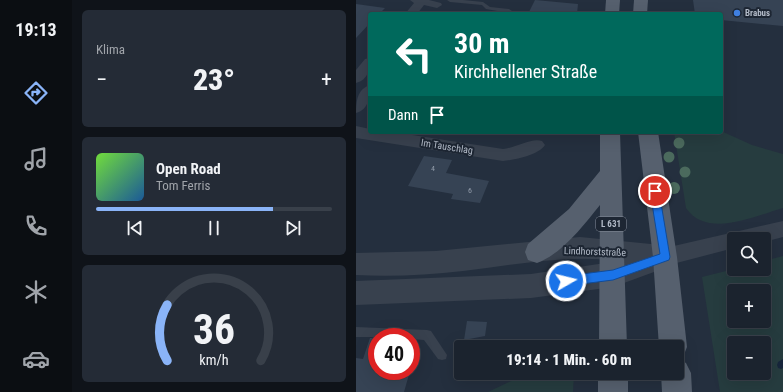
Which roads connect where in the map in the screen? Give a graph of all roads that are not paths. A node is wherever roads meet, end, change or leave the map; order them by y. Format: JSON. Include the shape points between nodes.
{"nodes":[{"id":1,"x":450,"y":0,"type":"edge"},
{"id":2,"x":613,"y":0,"type":"edge"},
{"id":3,"x":641,"y":0,"type":"edge"},
{"id":4,"x":420,"y":1,"type":"edge"},
{"id":5,"x":439,"y":3,"type":"edge"},
{"id":6,"x":509,"y":11,"type":"dead end"},
{"id":7,"x":412,"y":12,"type":"edge"},
{"id":8,"x":432,"y":12,"type":"edge"},
{"id":9,"x":612,"y":12,"type":"edge"},
{"id":10,"x":640,"y":12,"type":"edge"},
{"id":11,"x":368,"y":64,"type":"edge"},
{"id":12,"x":356,"y":79,"type":"edge"},
{"id":13,"x":368,"y":93,"type":"edge"},
{"id":14,"x":356,"y":108,"type":"edge"},
{"id":15,"x":356,"y":132,"type":"edge"},
{"id":16,"x":368,"y":134,"type":"edge"},
{"id":17,"x":369,"y":134,"type":"edge"},
{"id":18,"x":610,"y":134,"type":"edge"},
{"id":19,"x":648,"y":134,"type":"edge"},
{"id":20,"x":536,"y":145,"type":"dead end"},
{"id":21,"x":610,"y":174,"type":"junction"},
{"id":22,"x":783,"y":229,"type":"edge"},
{"id":23,"x":770,"y":232,"type":"edge"},
{"id":24,"x":727,"y":242,"type":"edge"},
{"id":25,"x":537,"y":252,"type":"junction"},
{"id":26,"x":665,"y":257,"type":"junction"},
{"id":27,"x":612,"y":263,"type":"junction"},
{"id":28,"x":356,"y":264,"type":"edge"},
{"id":29,"x":356,"y":294,"type":"edge"},
{"id":30,"x":356,"y":332,"type":"edge"},
{"id":31,"x":613,"y":340,"type":"edge"},
{"id":32,"x":672,"y":340,"type":"edge"},
{"id":33,"x":442,"y":355,"type":"dead end"},
{"id":34,"x":613,"y":380,"type":"edge"},
{"id":35,"x":676,"y":380,"type":"edge"},
{"id":36,"x":613,"y":392,"type":"edge"},
{"id":37,"x":677,"y":392,"type":"edge"}],
"edges":[{"from":1,"to":6,"type":"lane","via":[[483,4],[488,8]]},
{"from":2,"to":9,"type":"main road"},
{"from":3,"to":10,"type":"main road"},
{"from":4,"to":5,"type":"street"},
{"from":4,"to":7,"type":"street"},
{"from":5,"to":8,"type":"street"},
{"from":11,"to":12,"type":"street"},
{"from":13,"to":14,"type":"street"},
{"from":15,"to":16,"type":"street","name":"Im Tauschlag"},
{"from":17,"to":20,"type":"street","name":"Im Tauschlag","via":[[503,155],[515,154]]},
{"from":18,"to":21,"type":"main road","number":"L 631"},
{"from":19,"to":26,"type":"main road"},
{"from":21,"to":25,"type":"main road","via":[[597,194],[560,235]]},
{"from":21,"to":27,"type":"main road","number":"L 631"},
{"from":22,"to":23,"type":"street"},
{"from":24,"to":26,"type":"street"},
{"from":25,"to":27,"type":"street","name":"Lindhorststraße","via":[[571,248]]},
{"from":25,"to":28,"type":"street","name":"Lindhorststraße","via":[[429,264]]},
{"from":26,"to":27,"type":"street","name":"Lindhorststraße"},
{"from":26,"to":32,"type":"main road"},
{"from":27,"to":29,"type":"street","name":"Lindhorststraße","via":[[531,286]]},
{"from":27,"to":31,"type":"main road","number":"L 631"},
{"from":30,"to":33,"type":"lane","via":[[427,335]]},
{"from":34,"to":36,"type":"main road"},
{"from":35,"to":37,"type":"main road"}]}
